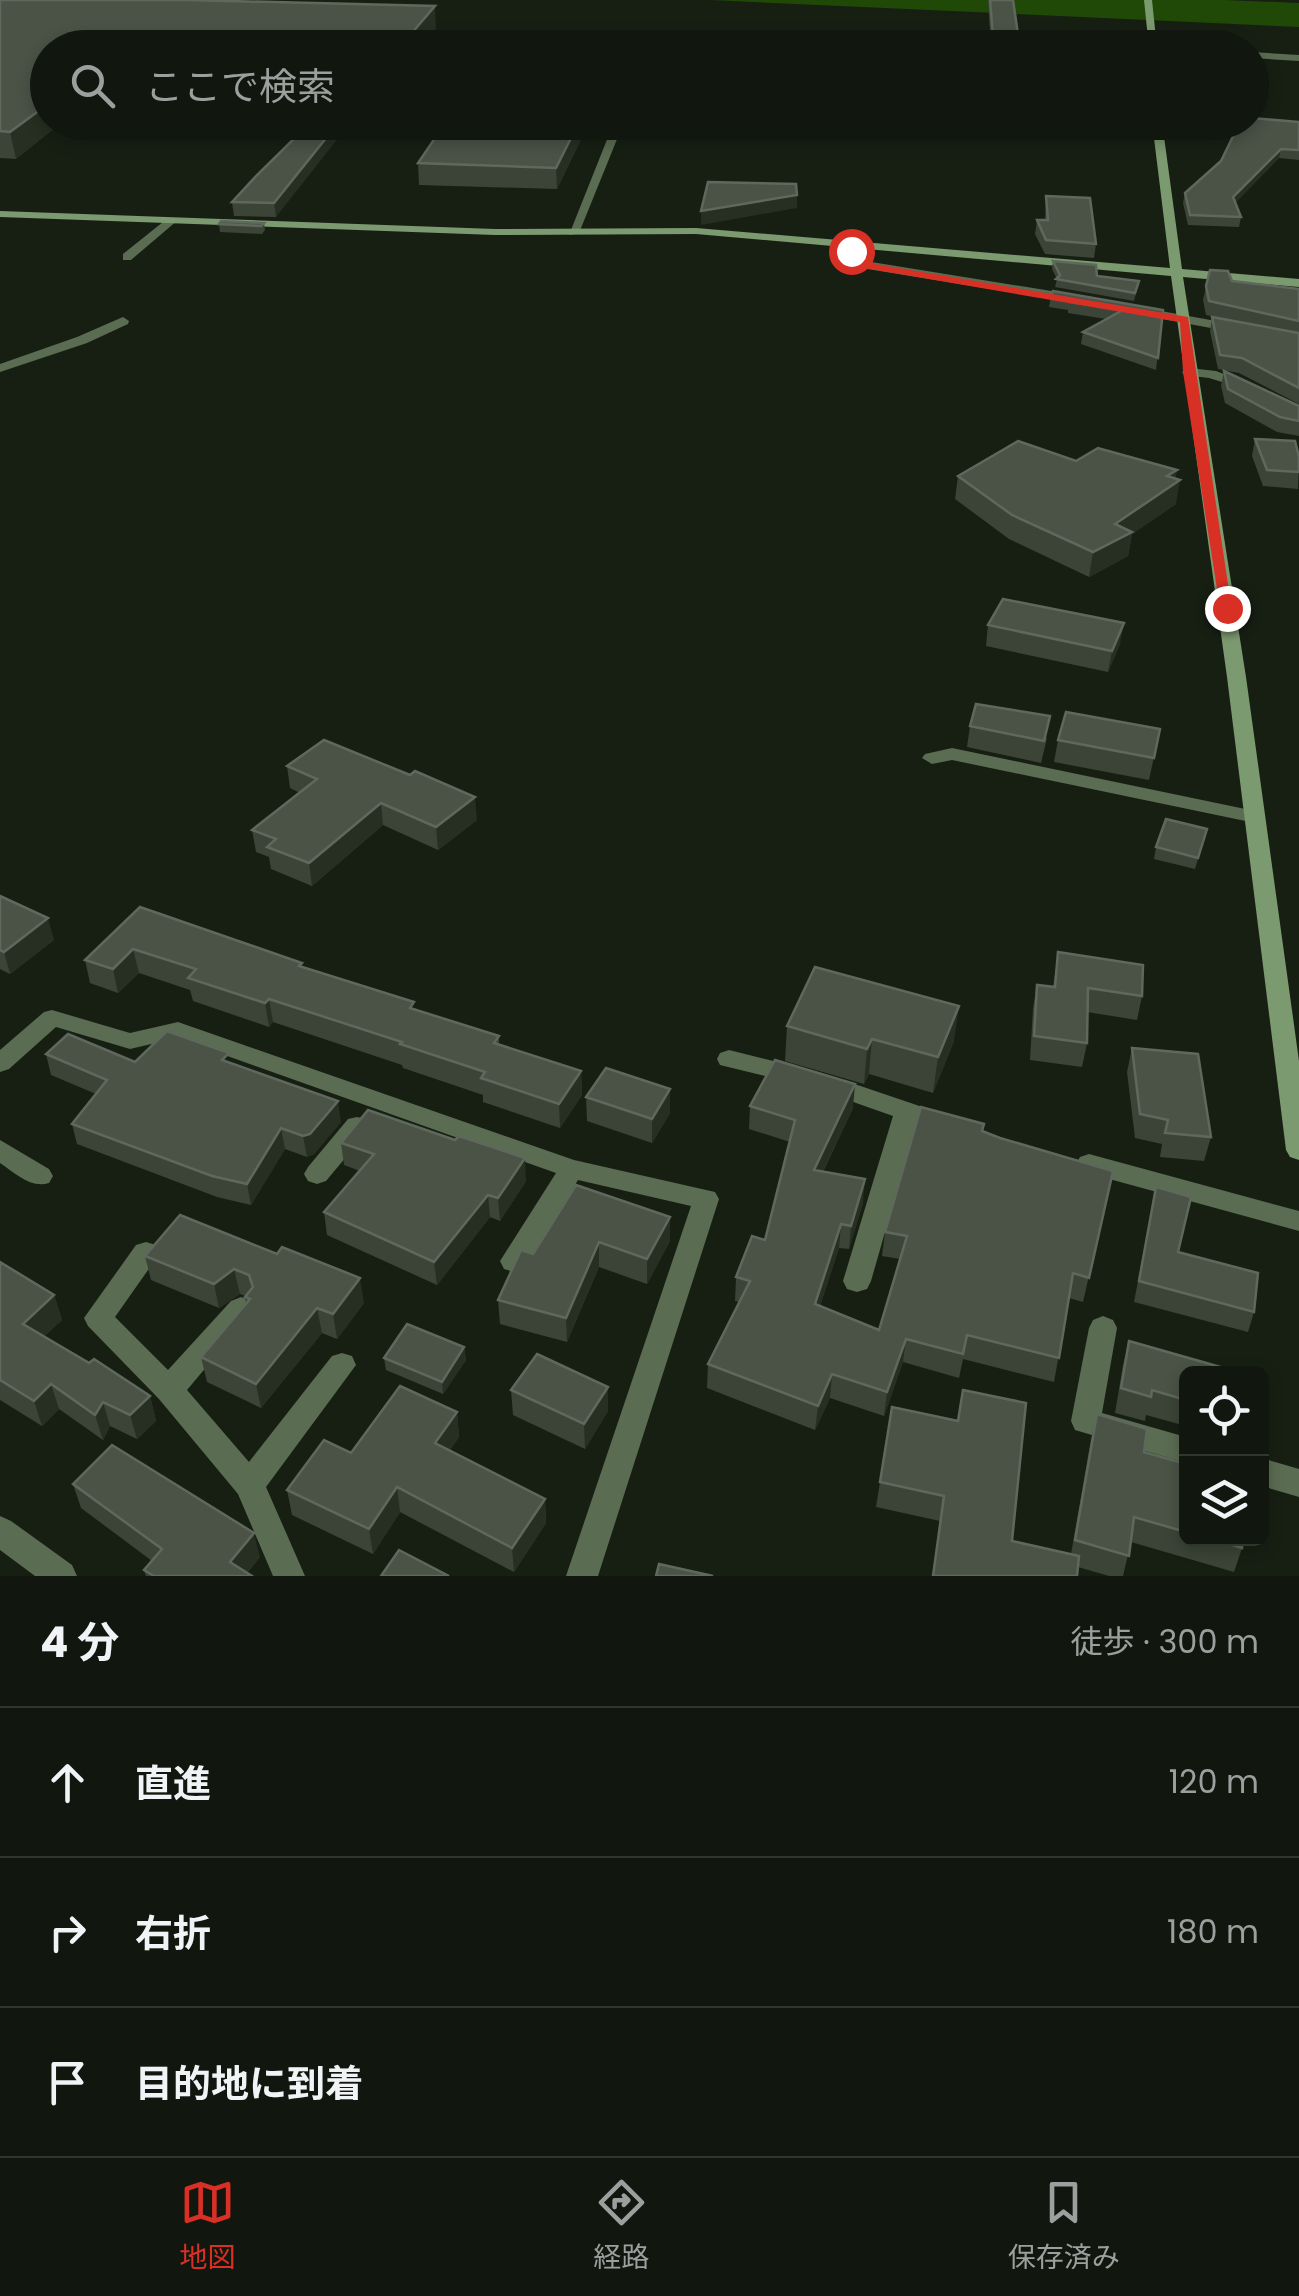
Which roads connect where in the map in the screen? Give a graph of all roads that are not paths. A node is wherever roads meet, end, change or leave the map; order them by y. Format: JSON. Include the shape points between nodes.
{"nodes":[{"id":1,"x":1148,"y":0,"type":"edge"},
{"id":2,"x":1151,"y":30,"type":"edge"},
{"id":3,"x":1269,"y":56,"type":"edge"},
{"id":4,"x":1299,"y":58,"type":"edge"},
{"id":5,"x":612,"y":140,"type":"edge"},
{"id":6,"x":1160,"y":140,"type":"edge"},
{"id":7,"x":0,"y":214,"type":"edge"},
{"id":8,"x":172,"y":220,"type":"junction"},
{"id":9,"x":573,"y":233,"type":"junction"},
{"id":10,"x":851,"y":243,"type":"junction"},
{"id":11,"x":128,"y":257,"type":"dead end"},
{"id":12,"x":1174,"y":272,"type":"junction"},
{"id":13,"x":1299,"y":283,"type":"edge"},
{"id":14,"x":1092,"y":301,"type":"edge"},
{"id":15,"x":1124,"y":308,"type":"edge"},
{"id":16,"x":1185,"y":319,"type":"junction"},
{"id":17,"x":123,"y":321,"type":"dead end"},
{"id":18,"x":1261,"y":333,"type":"edge"},
{"id":19,"x":0,"y":368,"type":"edge"},
{"id":20,"x":1189,"y":372,"type":"junction"},
{"id":21,"x":1264,"y":395,"type":"edge"},
{"id":22,"x":932,"y":758,"type":"dead end"},
{"id":23,"x":1255,"y":818,"type":"junction"},
{"id":24,"x":729,"y":1059,"type":"dead end"},
{"id":25,"x":0,"y":1062,"type":"edge"},
{"id":26,"x":378,"y":1101,"type":"junction"},
{"id":27,"x":906,"y":1114,"type":"junction"},
{"id":28,"x":962,"y":1129,"type":"edge"},
{"id":29,"x":0,"y":1150,"type":"edge"},
{"id":30,"x":1299,"y":1150,"type":"edge"},
{"id":31,"x":1056,"y":1155,"type":"edge"},
{"id":32,"x":572,"y":1170,"type":"junction"},
{"id":33,"x":317,"y":1174,"type":"dead end"},
{"id":34,"x":40,"y":1176,"type":"dead end"},
{"id":35,"x":1299,"y":1221,"type":"edge"},
{"id":36,"x":146,"y":1254,"type":"edge"},
{"id":37,"x":514,"y":1261,"type":"edge"},
{"id":38,"x":857,"y":1281,"type":"dead end"},
{"id":39,"x":241,"y":1309,"type":"edge"},
{"id":40,"x":1103,"y":1328,"type":"dead end"},
{"id":41,"x":342,"y":1365,"type":"dead end"},
{"id":42,"x":170,"y":1390,"type":"junction"},
{"id":43,"x":1179,"y":1448,"type":"edge"},
{"id":44,"x":1269,"y":1474,"type":"edge"},
{"id":45,"x":1299,"y":1483,"type":"edge"},
{"id":46,"x":250,"y":1484,"type":"junction"},
{"id":47,"x":0,"y":1531,"type":"edge"},
{"id":48,"x":61,"y":1576,"type":"edge"},
{"id":49,"x":289,"y":1576,"type":"edge"},
{"id":50,"x":582,"y":1576,"type":"edge"}],
"edges":[{"from":1,"to":2,"type":"street"},
{"from":3,"to":4,"type":"street"},
{"from":5,"to":9,"type":"street"},
{"from":6,"to":12,"type":"street"},
{"from":7,"to":8,"type":"street"},
{"from":8,"to":9,"type":"street"},
{"from":8,"to":11,"type":"street"},
{"from":9,"to":10,"type":"street","via":[[696,231]]},
{"from":10,"to":12,"type":"street"},
{"from":10,"to":14,"type":"street","via":[[853,263]]},
{"from":12,"to":13,"type":"street"},
{"from":12,"to":16,"type":"street"},
{"from":15,"to":16,"type":"street"},
{"from":16,"to":18,"type":"street"},
{"from":16,"to":20,"type":"street"},
{"from":17,"to":19,"type":"street"},
{"from":20,"to":21,"type":"street"},
{"from":20,"to":23,"type":"street"},
{"from":22,"to":23,"type":"street","via":[[952,754]]},
{"from":23,"to":30,"type":"street"},
{"from":24,"to":27,"type":"street","via":[[830,1084]]},
{"from":25,"to":26,"type":"street","via":[[52,1018],[130,1042],[178,1030]]},
{"from":26,"to":32,"type":"street"},
{"from":26,"to":33,"type":"street"},
{"from":27,"to":28,"type":"street"},
{"from":27,"to":38,"type":"street"},
{"from":29,"to":34,"type":"street"},
{"from":31,"to":35,"type":"street"},
{"from":32,"to":37,"type":"street"},
{"from":32,"to":50,"type":"street","via":[[706,1198]]},
{"from":36,"to":42,"type":"street","via":[[98,1318]]},
{"from":39,"to":42,"type":"street"},
{"from":40,"to":43,"type":"street","via":[[1086,1421]]},
{"from":41,"to":46,"type":"street"},
{"from":42,"to":46,"type":"street"},
{"from":44,"to":45,"type":"street"},
{"from":46,"to":49,"type":"street"},
{"from":47,"to":48,"type":"street"}]}
